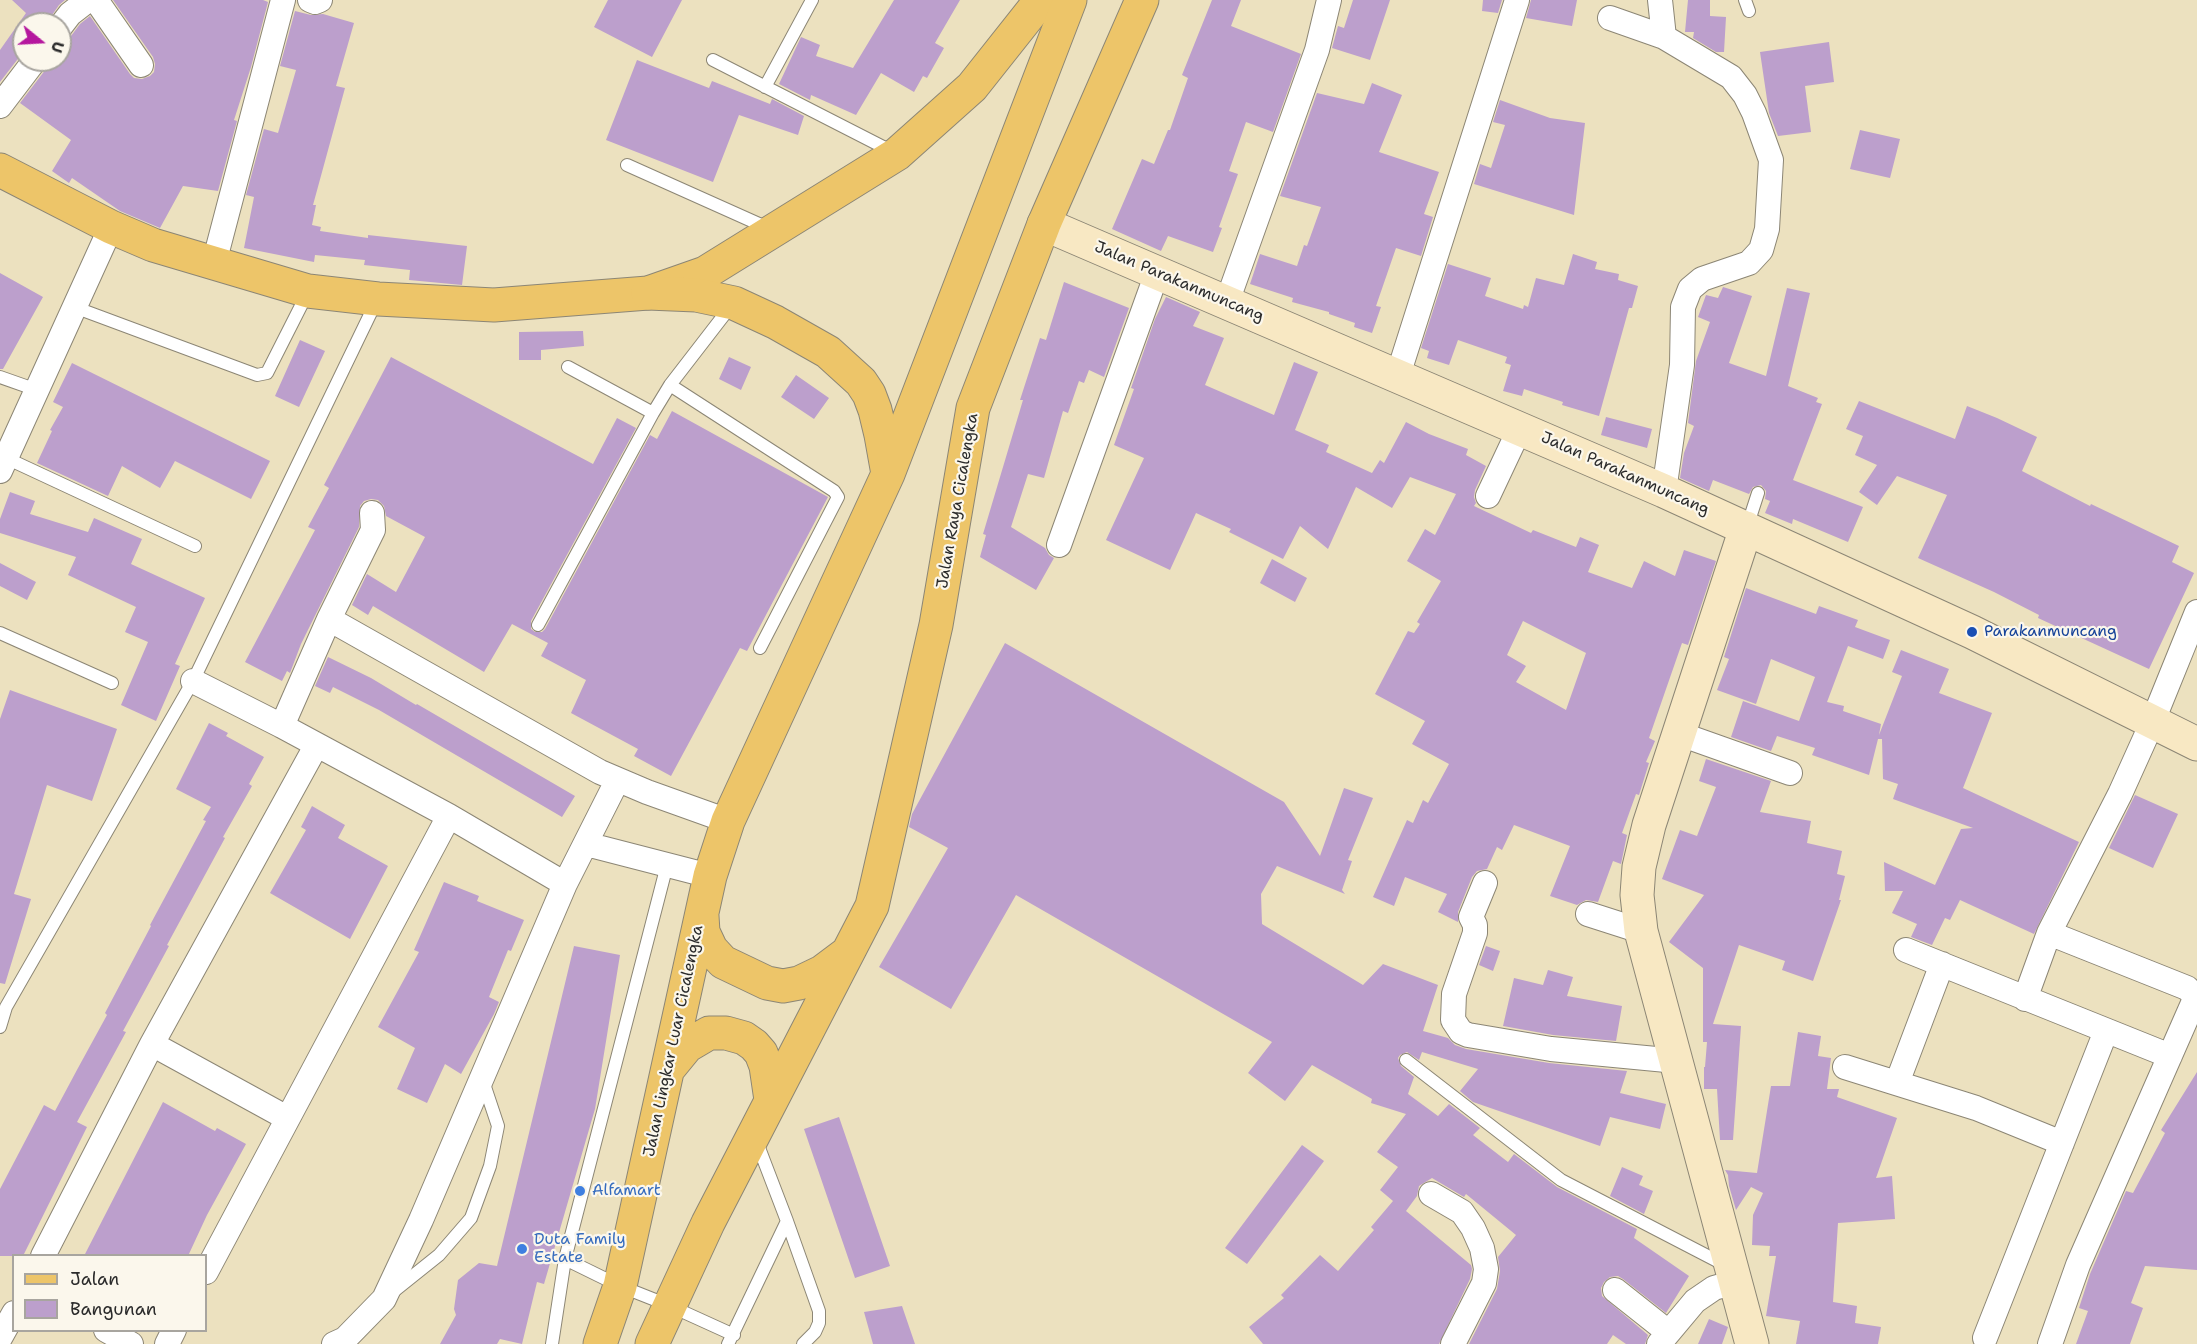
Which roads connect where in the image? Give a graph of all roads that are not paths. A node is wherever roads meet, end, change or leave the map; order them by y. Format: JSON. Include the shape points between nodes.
{"nodes":[{"id":1,"x":88,"y":0,"type":"edge"},
{"id":2,"x":96,"y":0,"type":"edge"},
{"id":3,"x":284,"y":0,"type":"edge"},
{"id":4,"x":310,"y":0,"type":"edge"},
{"id":5,"x":320,"y":0,"type":"edge"},
{"id":6,"x":812,"y":0,"type":"edge"},
{"id":7,"x":1041,"y":0,"type":"edge"},
{"id":8,"x":1070,"y":0,"type":"edge"},
{"id":9,"x":1142,"y":0,"type":"edge"},
{"id":10,"x":1329,"y":0,"type":"edge"},
{"id":11,"x":1517,"y":0,"type":"edge"},
{"id":12,"x":1660,"y":0,"type":"edge"},
{"id":13,"x":72,"y":12,"type":"edge"},
{"id":14,"x":1610,"y":18,"type":"dead end"},
{"id":15,"x":1664,"y":37,"type":"junction"},
{"id":16,"x":713,"y":60,"type":"dead end"},
{"id":17,"x":141,"y":65,"type":"dead end"},
{"id":18,"x":26,"y":72,"type":"edge"},
{"id":19,"x":765,"y":87,"type":"junction"},
{"id":20,"x":0,"y":105,"type":"edge"},
{"id":21,"x":897,"y":154,"type":"junction"},
{"id":22,"x":627,"y":165,"type":"dead end"},
{"id":23,"x":1,"y":172,"type":"edge"},
{"id":24,"x":1044,"y":224,"type":"junction"},
{"id":25,"x":111,"y":227,"type":"junction"},
{"id":26,"x":774,"y":231,"type":"junction"},
{"id":27,"x":214,"y":263,"type":"junction"},
{"id":28,"x":1158,"y":273,"type":"junction"},
{"id":29,"x":308,"y":291,"type":"junction"},
{"id":30,"x":648,"y":293,"type":"junction"},
{"id":31,"x":378,"y":298,"type":"junction"},
{"id":32,"x":1227,"y":302,"type":"junction"},
{"id":33,"x":734,"y":303,"type":"junction"},
{"id":34,"x":74,"y":307,"type":"junction"},
{"id":35,"x":568,"y":368,"type":"dead end"},
{"id":36,"x":1398,"y":375,"type":"junction"},
{"id":37,"x":0,"y":377,"type":"edge"},
{"id":38,"x":670,"y":385,"type":"junction"},
{"id":39,"x":38,"y":390,"type":"junction"},
{"id":40,"x":652,"y":413,"type":"junction"},
{"id":41,"x":1520,"y":428,"type":"junction"},
{"id":42,"x":3,"y":465,"type":"edge"},
{"id":43,"x":888,"y":474,"type":"junction"},
{"id":44,"x":1664,"y":491,"type":"junction"},
{"id":45,"x":1758,"y":493,"type":"dead end"},
{"id":46,"x":1488,"y":495,"type":"dead end"},
{"id":47,"x":372,"y":513,"type":"dead end"},
{"id":48,"x":1746,"y":528,"type":"junction"},
{"id":49,"x":1059,"y":545,"type":"dead end"},
{"id":50,"x":195,"y":546,"type":"dead end"},
{"id":51,"x":2197,"y":612,"type":"edge"},
{"id":52,"x":329,"y":619,"type":"junction"},
{"id":53,"x":538,"y":625,"type":"dead end"},
{"id":54,"x":0,"y":633,"type":"edge"},
{"id":55,"x":760,"y":648,"type":"dead end"},
{"id":56,"x":193,"y":681,"type":"junction"},
{"id":57,"x":112,"y":683,"type":"dead end"},
{"id":58,"x":2152,"y":723,"type":"junction"},
{"id":59,"x":282,"y":726,"type":"junction"},
{"id":60,"x":1680,"y":734,"type":"junction"},
{"id":61,"x":2197,"y":744,"type":"edge"},
{"id":62,"x":316,"y":746,"type":"junction"},
{"id":63,"x":1790,"y":773,"type":"dead end"},
{"id":64,"x":617,"y":781,"type":"junction"},
{"id":65,"x":449,"y":816,"type":"junction"},
{"id":66,"x":728,"y":821,"type":"junction"},
{"id":67,"x":586,"y":844,"type":"junction"},
{"id":68,"x":667,"y":865,"type":"junction"},
{"id":69,"x":710,"y":876,"type":"junction"},
{"id":70,"x":1485,"y":883,"type":"dead end"},
{"id":71,"x":566,"y":884,"type":"junction"},
{"id":72,"x":1588,"y":914,"type":"dead end"},
{"id":73,"x":702,"y":916,"type":"junction"},
{"id":74,"x":1641,"y":931,"type":"junction"},
{"id":75,"x":2049,"y":933,"type":"junction"},
{"id":76,"x":1906,"y":950,"type":"dead end"},
{"id":77,"x":850,"y":951,"type":"junction"},
{"id":78,"x":1942,"y":964,"type":"junction"},
{"id":79,"x":2025,"y":999,"type":"junction"},
{"id":80,"x":3,"y":1006,"type":"edge"},
{"id":81,"x":0,"y":1027,"type":"edge"},
{"id":82,"x":2106,"y":1031,"type":"junction"},
{"id":83,"x":152,"y":1044,"type":"junction"},
{"id":84,"x":2170,"y":1056,"type":"junction"},
{"id":85,"x":1406,"y":1060,"type":"dead end"},
{"id":86,"x":1677,"y":1061,"type":"junction"},
{"id":87,"x":1845,"y":1067,"type":"dead end"},
{"id":88,"x":669,"y":1068,"type":"junction"},
{"id":89,"x":482,"y":1078,"type":"junction"},
{"id":90,"x":1897,"y":1083,"type":"junction"},
{"id":91,"x":771,"y":1100,"type":"junction"},
{"id":92,"x":287,"y":1118,"type":"junction"},
{"id":93,"x":754,"y":1133,"type":"junction"},
{"id":94,"x":2062,"y":1143,"type":"junction"},
{"id":95,"x":1431,"y":1194,"type":"dead end"},
{"id":96,"x":787,"y":1221,"type":"junction"},
{"id":97,"x":44,"y":1254,"type":"edge"},
{"id":98,"x":565,"y":1259,"type":"junction"},
{"id":99,"x":207,"y":1270,"type":"edge"},
{"id":100,"x":1733,"y":1276,"type":"junction"},
{"id":101,"x":620,"y":1286,"type":"junction"},
{"id":102,"x":1615,"y":1290,"type":"dead end"},
{"id":103,"x":384,"y":1299,"type":"junction"},
{"id":104,"x":668,"y":1305,"type":"junction"},
{"id":105,"x":12,"y":1316,"type":"edge"},
{"id":106,"x":110,"y":1332,"type":"edge"},
{"id":107,"x":0,"y":1338,"type":"edge"},
{"id":108,"x":1663,"y":1338,"type":"edge"},
{"id":109,"x":1985,"y":1338,"type":"dead end"},
{"id":110,"x":731,"y":1339,"type":"edge"},
{"id":111,"x":131,"y":1344,"type":"edge"},
{"id":112,"x":334,"y":1344,"type":"edge"},
{"id":113,"x":552,"y":1344,"type":"edge"},
{"id":114,"x":600,"y":1344,"type":"edge"},
{"id":115,"x":652,"y":1344,"type":"edge"},
{"id":116,"x":803,"y":1344,"type":"edge"},
{"id":117,"x":1453,"y":1344,"type":"edge"},
{"id":118,"x":1752,"y":1344,"type":"edge"},
{"id":119,"x":2050,"y":1344,"type":"edge"}],
"edges":[{"from":1,"to":13,"type":"street"},
{"from":2,"to":17,"type":"street"},
{"from":3,"to":27,"type":"street"},
{"from":4,"to":5,"type":"street"},
{"from":6,"to":19,"type":"lane"},
{"from":7,"to":21,"type":"main road","via":[[972,87]]},
{"from":8,"to":43,"type":"main road"},
{"from":9,"to":24,"type":"main road","name":"Jalan Raya Cicalengka"},
{"from":10,"to":32,"type":"street","via":[[1317,50]]},
{"from":11,"to":36,"type":"street"},
{"from":12,"to":15,"type":"street"},
{"from":14,"to":15,"type":"street"},
{"from":15,"to":44,"type":"street","via":[[1731,77],[1754,113],[1770,160],[1767,229],[1761,250],[1749,263],[1702,279],[1689,289],[1683,307],[1682,365]]},
{"from":16,"to":19,"type":"lane"},
{"from":18,"to":20,"type":"street"},
{"from":19,"to":21,"type":"lane"},
{"from":21,"to":26,"type":"main road"},
{"from":22,"to":26,"type":"lane"},
{"from":23,"to":25,"type":"main road"},
{"from":24,"to":28,"type":"main road","name":"Jalan Parakanmuncang"},
{"from":24,"to":77,"type":"main road","name":"Jalan Raya Cicalengka","via":[[973,408],[936,625],[872,906]]},
{"from":25,"to":27,"type":"main road","via":[[153,245]]},
{"from":25,"to":34,"type":"street"},
{"from":26,"to":30,"type":"main road","via":[[705,273]]},
{"from":27,"to":29,"type":"main road"},
{"from":28,"to":32,"type":"main road","name":"Jalan Parakanmuncang"},
{"from":28,"to":49,"type":"street"},
{"from":29,"to":31,"type":"main road"},
{"from":29,"to":34,"type":"lane","via":[[267,373],[257,375]]},
{"from":30,"to":31,"type":"main road","via":[[494,305]]},
{"from":30,"to":33,"type":"main road","via":[[696,295]]},
{"from":31,"to":56,"type":"lane"},
{"from":32,"to":36,"type":"main road","name":"Jalan Parakanmuncang"},
{"from":33,"to":38,"type":"lane"},
{"from":33,"to":43,"type":"main road","via":[[828,352],[861,382],[875,410]]},
{"from":34,"to":39,"type":"street"},
{"from":35,"to":40,"type":"lane"},
{"from":36,"to":41,"type":"main road","name":"Jalan Parakanmuncang"},
{"from":37,"to":39,"type":"lane"},
{"from":38,"to":40,"type":"lane"},
{"from":38,"to":55,"type":"lane","via":[[837,497]]},
{"from":39,"to":42,"type":"street"},
{"from":40,"to":53,"type":"lane"},
{"from":41,"to":44,"type":"main road","name":"Jalan Parakanmuncang"},
{"from":41,"to":46,"type":"street"},
{"from":42,"to":50,"type":"lane"},
{"from":43,"to":66,"type":"main road"},
{"from":44,"to":48,"type":"main road","name":"Jalan Parakanmuncang"},
{"from":45,"to":48,"type":"lane"},
{"from":47,"to":52,"type":"street","via":[[373,530]]},
{"from":48,"to":58,"type":"main road","name":"Jalan Parakanmuncang","via":[[1972,632]]},
{"from":48,"to":60,"type":"main road"},
{"from":51,"to":58,"type":"street"},
{"from":52,"to":59,"type":"street"},
{"from":52,"to":64,"type":"street"},
{"from":54,"to":57,"type":"lane"},
{"from":56,"to":59,"type":"street"},
{"from":56,"to":80,"type":"lane"},
{"from":58,"to":61,"type":"main road","name":"Jalan Parakanmuncang"},
{"from":58,"to":75,"type":"street"},
{"from":59,"to":62,"type":"street"},
{"from":60,"to":63,"type":"street"},
{"from":60,"to":74,"type":"main road","via":[[1649,825],[1640,867],[1637,895]]},
{"from":62,"to":65,"type":"street"},
{"from":62,"to":83,"type":"street"},
{"from":64,"to":66,"type":"street"},
{"from":64,"to":67,"type":"street"},
{"from":65,"to":71,"type":"street"},
{"from":65,"to":92,"type":"street"},
{"from":66,"to":69,"type":"main road"},
{"from":67,"to":68,"type":"street"},
{"from":67,"to":71,"type":"street"},
{"from":68,"to":69,"type":"street"},
{"from":68,"to":98,"type":"lane"},
{"from":69,"to":73,"type":"main road","name":"Jalan Lingkar Luar Cicalengka"},
{"from":70,"to":86,"type":"street","via":[[1471,917],[1475,933],[1454,994],[1453,1020],[1461,1032],[1551,1048]]},
{"from":71,"to":89,"type":"street"},
{"from":72,"to":74,"type":"street"},
{"from":73,"to":77,"type":"main road","via":[[703,932],[723,962],[767,983],[799,983]]},
{"from":73,"to":88,"type":"main road","name":"Jalan Lingkar Luar Cicalengka"},
{"from":74,"to":86,"type":"main road"},
{"from":75,"to":79,"type":"street"},
{"from":75,"to":84,"type":"street","via":[[2187,988],[2193,994],[2194,1001]]},
{"from":76,"to":78,"type":"street"},
{"from":77,"to":91,"type":"main road"},
{"from":78,"to":79,"type":"street"},
{"from":78,"to":90,"type":"street"},
{"from":79,"to":82,"type":"street"},
{"from":80,"to":81,"type":"lane"},
{"from":82,"to":84,"type":"street"},
{"from":82,"to":94,"type":"street"},
{"from":83,"to":92,"type":"street"},
{"from":83,"to":97,"type":"street"},
{"from":84,"to":119,"type":"street","via":[[2083,1254]]},
{"from":85,"to":100,"type":"lane","via":[[1561,1180]]},
{"from":86,"to":100,"type":"main road"},
{"from":87,"to":90,"type":"street"},
{"from":88,"to":91,"type":"main road","via":[[687,1046],[709,1034],[744,1038],[761,1053]]},
{"from":88,"to":101,"type":"main road","name":"Jalan Lingkar Luar Cicalengka"},
{"from":89,"to":103,"type":"street"},
{"from":89,"to":103,"type":"lane","via":[[498,1126],[490,1166],[471,1218],[439,1255]]},
{"from":90,"to":94,"type":"street"},
{"from":91,"to":93,"type":"main road"},
{"from":92,"to":99,"type":"street"},
{"from":93,"to":96,"type":"lane"},
{"from":93,"to":104,"type":"main road"},
{"from":94,"to":109,"type":"street"},
{"from":95,"to":117,"type":"street","via":[[1462,1212],[1482,1248],[1486,1269],[1485,1283]]},
{"from":96,"to":110,"type":"lane"},
{"from":96,"to":116,"type":"lane","via":[[819,1311],[815,1332]]},
{"from":98,"to":101,"type":"lane"},
{"from":98,"to":113,"type":"lane"},
{"from":100,"to":108,"type":"street","via":[[1695,1301]]},
{"from":100,"to":118,"type":"main road"},
{"from":101,"to":104,"type":"lane"},
{"from":101,"to":114,"type":"main road","name":"Jalan Lingkar Luar Cicalengka"},
{"from":102,"to":108,"type":"street"},
{"from":103,"to":112,"type":"street","via":[[345,1339]]},
{"from":104,"to":110,"type":"lane"},
{"from":104,"to":115,"type":"main road"},
{"from":105,"to":107,"type":"street"},
{"from":106,"to":111,"type":"street"}]}
